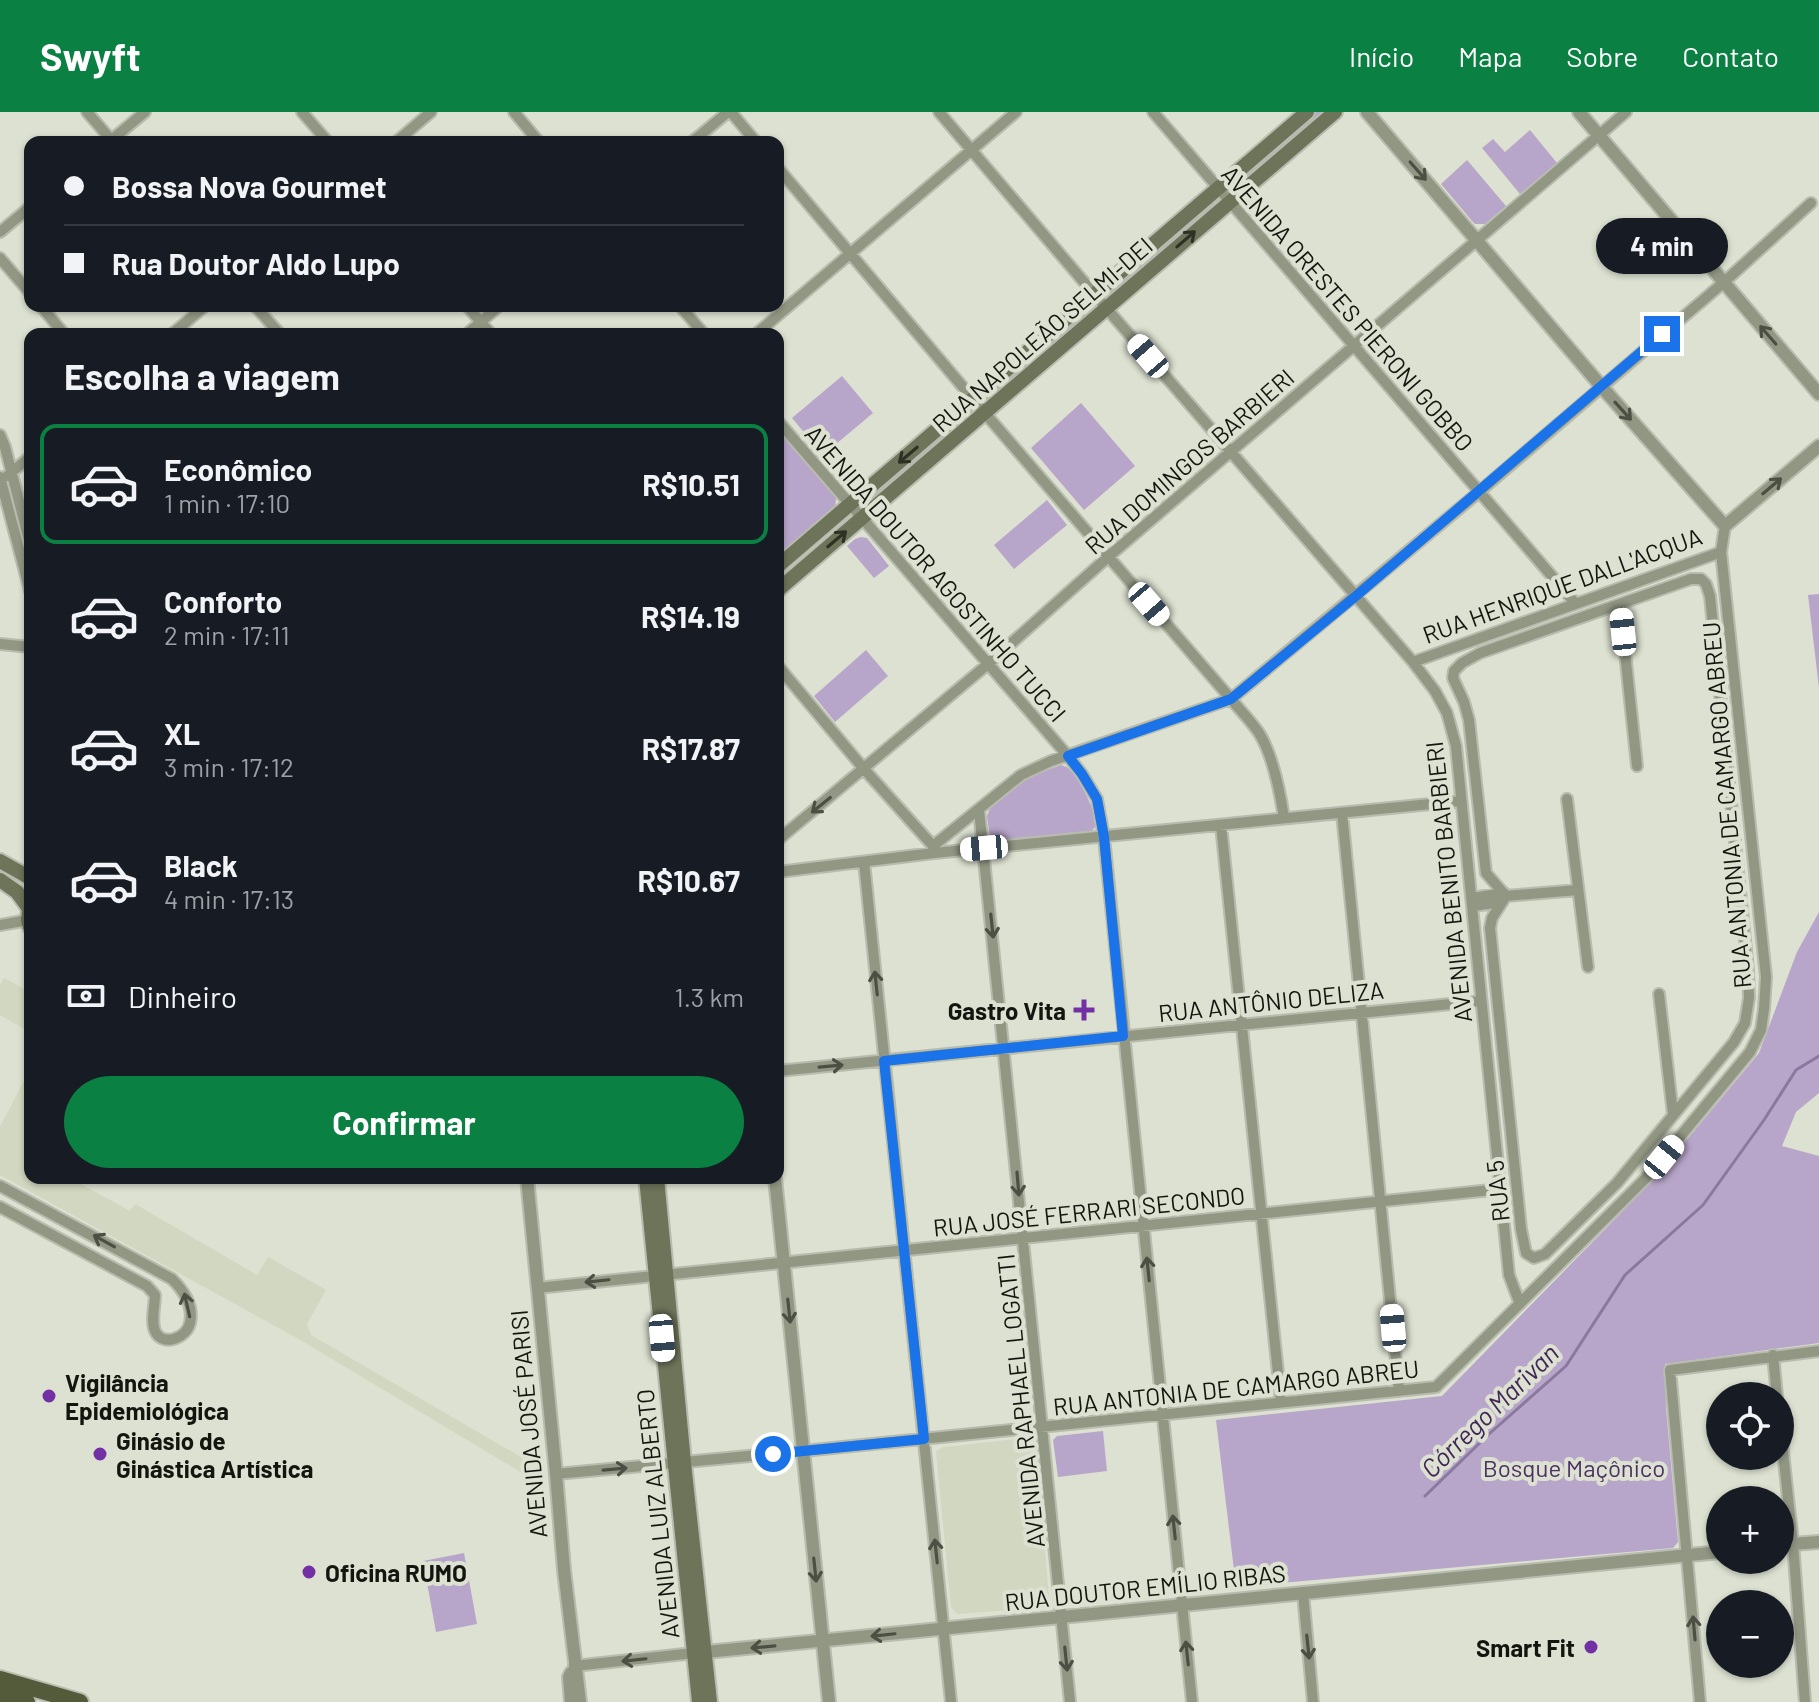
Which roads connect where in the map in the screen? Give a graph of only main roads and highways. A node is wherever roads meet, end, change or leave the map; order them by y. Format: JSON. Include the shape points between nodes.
{"nodes":[{"id":1,"x":1307,"y":112,"type":"edge"},
{"id":2,"x":1335,"y":112,"type":"edge"},
{"id":3,"x":784,"y":561,"type":"edge"},
{"id":4,"x":784,"y":585,"type":"edge"},
{"id":5,"x":0,"y":861,"type":"edge"},
{"id":6,"x":24,"y":876,"type":"edge"},
{"id":7,"x":0,"y":880,"type":"edge"},
{"id":8,"x":24,"y":905,"type":"edge"},
{"id":9,"x":647,"y":1184,"type":"edge"},
{"id":10,"x":657,"y":1184,"type":"edge"},
{"id":11,"x":662,"y":1274,"type":"junction"},
{"id":12,"x":699,"y":1653,"type":"junction"},
{"id":13,"x":0,"y":1679,"type":"edge"},
{"id":14,"x":0,"y":1695,"type":"edge"},
{"id":15,"x":27,"y":1702,"type":"edge"},
{"id":16,"x":80,"y":1702,"type":"edge"},
{"id":17,"x":699,"y":1702,"type":"edge"},
{"id":18,"x":710,"y":1702,"type":"edge"}],
"edges":[{"from":1,"to":3,"type":"main road","name":"RUA NAPOLEÃO SELMI-DEI","one_way":true},
{"from":4,"to":2,"type":"main road","name":"RUA NAPOLEÃO SELMI-DEI","one_way":true},
{"from":5,"to":6,"type":"main road"},
{"from":7,"to":8,"type":"main road"},
{"from":9,"to":11,"type":"main road","name":"AVENIDA LUIZ ALBERTO"},
{"from":10,"to":11,"type":"main road","name":"AVENIDA LUIZ ALBERTO"},
{"from":11,"to":12,"type":"main road","name":"AVENIDA LUIZ ALBERTO"},
{"from":12,"to":17,"type":"main road","name":"AVENIDA LUIZ ALBERTO"},
{"from":12,"to":18,"type":"main road","name":"AVENIDA LUIZ ALBERTO"},
{"from":13,"to":16,"type":"main road"},
{"from":14,"to":15,"type":"main road"}]}
